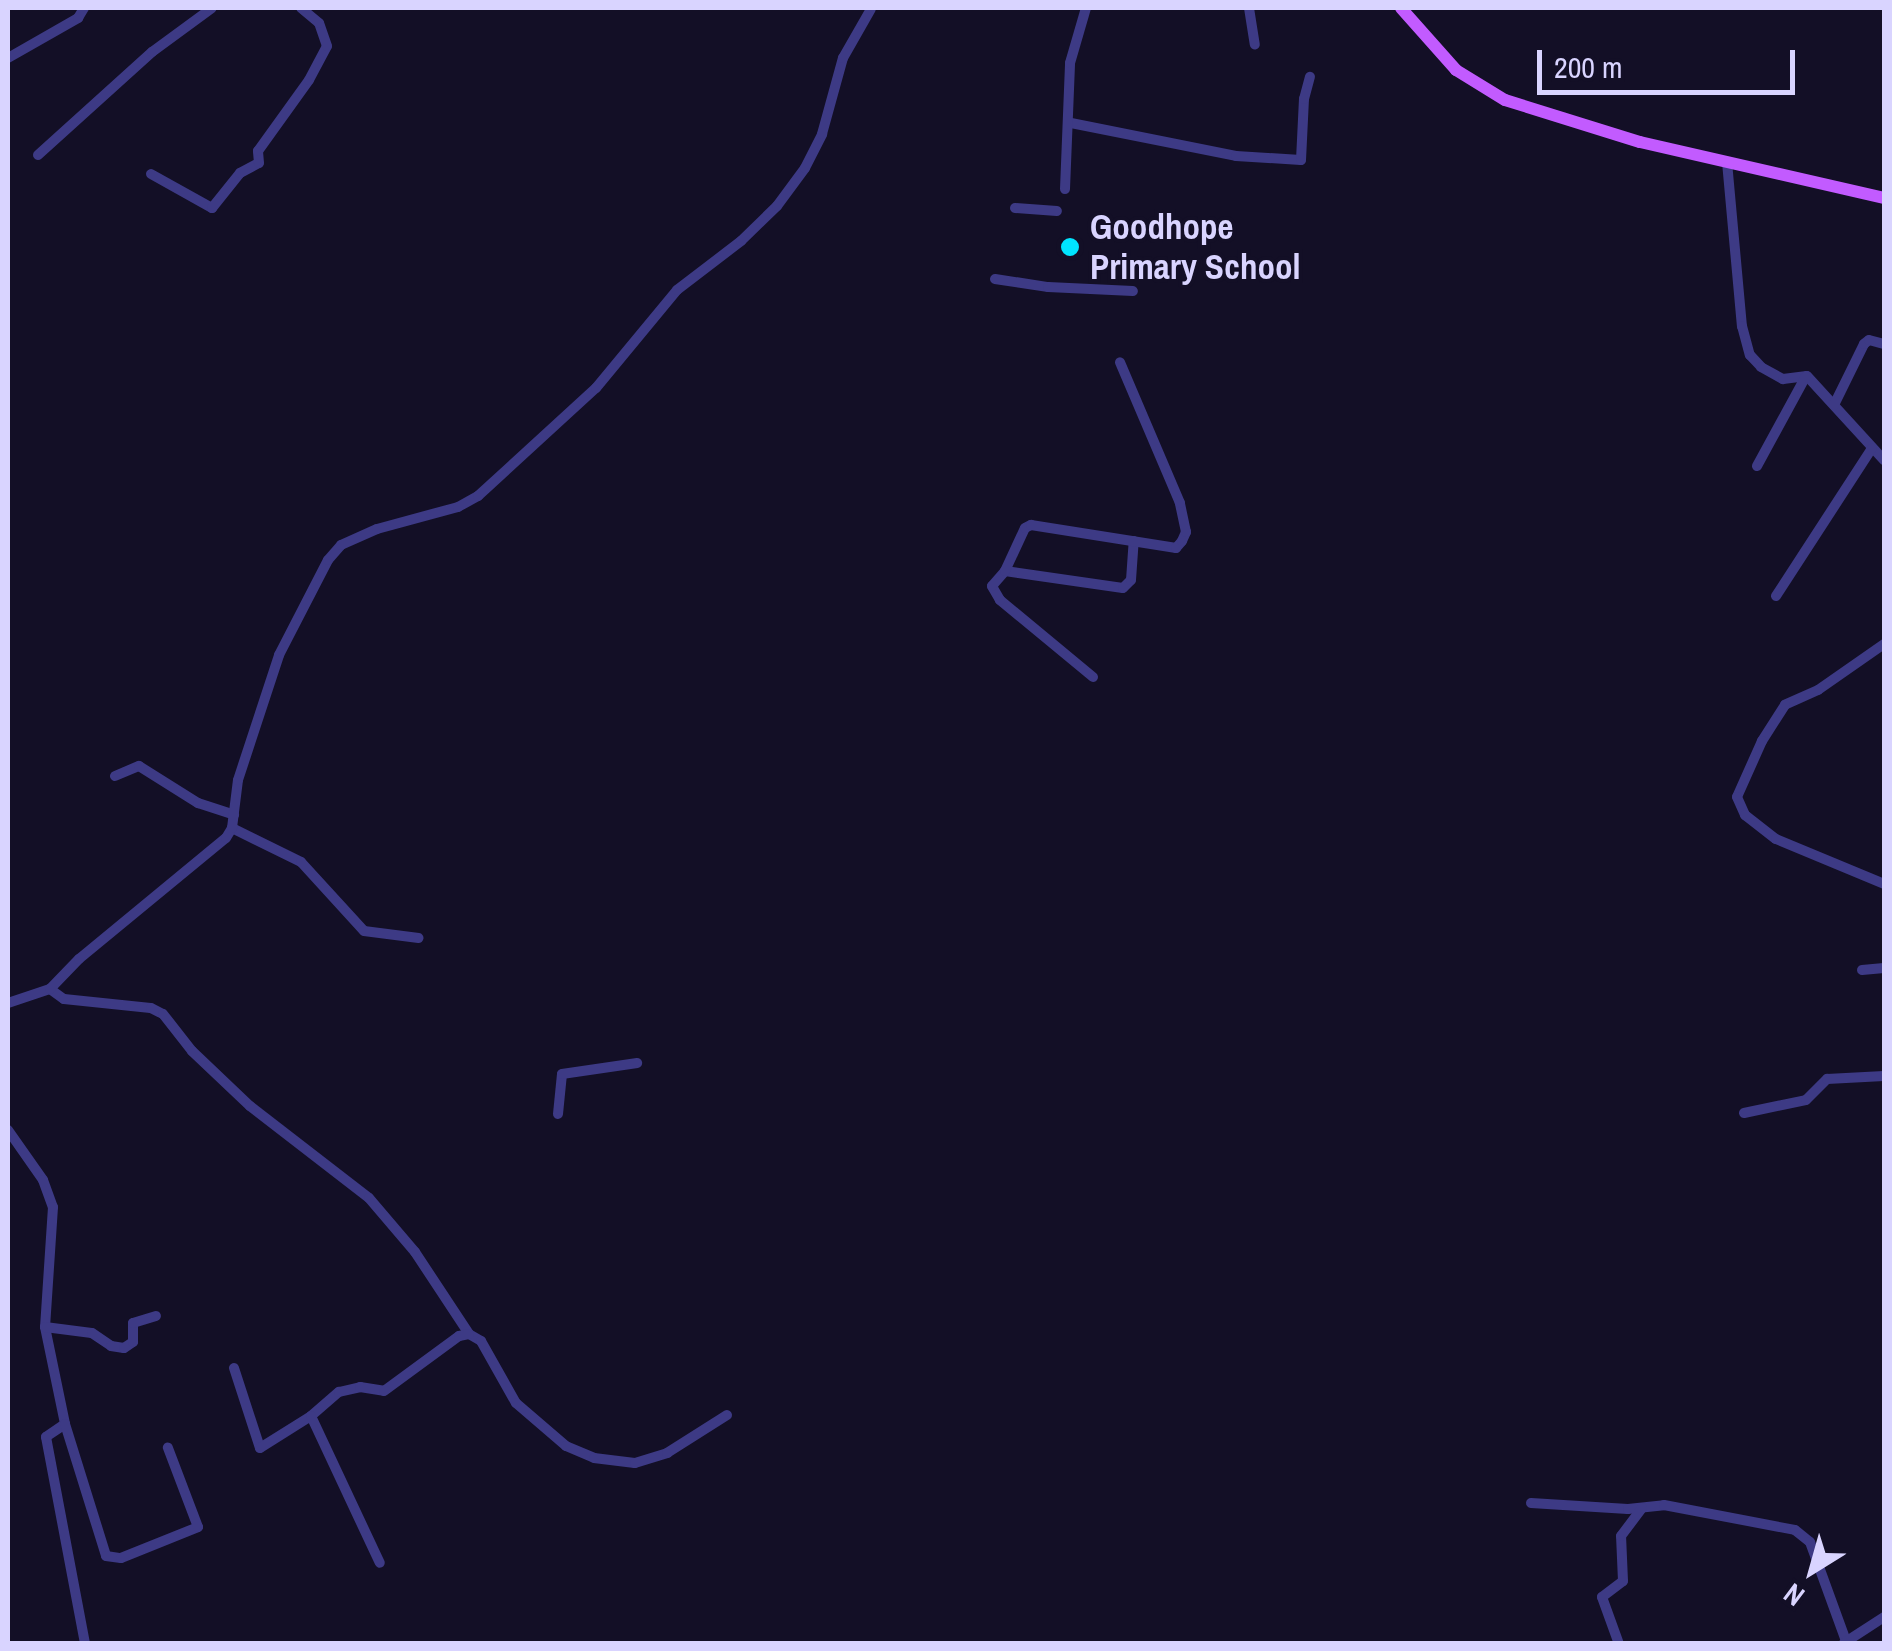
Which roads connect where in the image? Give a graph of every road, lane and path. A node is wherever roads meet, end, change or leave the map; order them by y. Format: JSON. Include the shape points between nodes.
{"nodes":[{"id":1,"x":84,"y":8,"type":"edge"},
{"id":2,"x":212,"y":8,"type":"edge"},
{"id":3,"x":301,"y":8,"type":"edge"},
{"id":4,"x":869,"y":8,"type":"edge"},
{"id":5,"x":1086,"y":8,"type":"edge"},
{"id":6,"x":1249,"y":8,"type":"edge"},
{"id":7,"x":1401,"y":8,"type":"edge"},
{"id":8,"x":1255,"y":45,"type":"dead end"},
{"id":9,"x":8,"y":58,"type":"edge"},
{"id":10,"x":1310,"y":77,"type":"dead end"},
{"id":11,"x":1071,"y":123,"type":"junction"},
{"id":12,"x":38,"y":155,"type":"dead end"},
{"id":13,"x":1727,"y":162,"type":"junction"},
{"id":14,"x":151,"y":174,"type":"dead end"},
{"id":15,"x":1064,"y":189,"type":"dead end"},
{"id":16,"x":1884,"y":198,"type":"edge"},
{"id":17,"x":1015,"y":208,"type":"dead end"},
{"id":18,"x":1057,"y":211,"type":"dead end"},
{"id":19,"x":994,"y":279,"type":"dead end"},
{"id":20,"x":1133,"y":291,"type":"dead end"},
{"id":21,"x":1884,"y":344,"type":"edge"},
{"id":22,"x":1120,"y":362,"type":"dead end"},
{"id":23,"x":1806,"y":376,"type":"junction"},
{"id":24,"x":1834,"y":405,"type":"junction"},
{"id":25,"x":1872,"y":448,"type":"junction"},
{"id":26,"x":1884,"y":460,"type":"edge"},
{"id":27,"x":1757,"y":466,"type":"dead end"},
{"id":28,"x":1134,"y":541,"type":"junction"},
{"id":29,"x":1004,"y":571,"type":"junction"},
{"id":30,"x":1776,"y":596,"type":"dead end"},
{"id":31,"x":1884,"y":644,"type":"edge"},
{"id":32,"x":1094,"y":677,"type":"dead end"},
{"id":33,"x":115,"y":776,"type":"dead end"},
{"id":34,"x":234,"y":815,"type":"junction"},
{"id":35,"x":232,"y":828,"type":"junction"},
{"id":36,"x":1884,"y":884,"type":"edge"},
{"id":37,"x":419,"y":938,"type":"dead end"},
{"id":38,"x":1884,"y":968,"type":"edge"},
{"id":39,"x":1862,"y":970,"type":"dead end"},
{"id":40,"x":50,"y":989,"type":"junction"},
{"id":41,"x":8,"y":1003,"type":"edge"},
{"id":42,"x":637,"y":1063,"type":"dead end"},
{"id":43,"x":1884,"y":1076,"type":"edge"},
{"id":44,"x":1744,"y":1113,"type":"dead end"},
{"id":45,"x":558,"y":1114,"type":"dead end"},
{"id":46,"x":8,"y":1130,"type":"edge"},
{"id":47,"x":156,"y":1316,"type":"dead end"},
{"id":48,"x":45,"y":1327,"type":"junction"},
{"id":49,"x":469,"y":1334,"type":"junction"},
{"id":50,"x":234,"y":1368,"type":"dead end"},
{"id":51,"x":728,"y":1415,"type":"dead end"},
{"id":52,"x":312,"y":1416,"type":"junction"},
{"id":53,"x":65,"y":1424,"type":"junction"},
{"id":54,"x":168,"y":1448,"type":"dead end"},
{"id":55,"x":1531,"y":1502,"type":"dead end"},
{"id":56,"x":1642,"y":1508,"type":"junction"},
{"id":57,"x":380,"y":1563,"type":"dead end"},
{"id":58,"x":1884,"y":1617,"type":"edge"},
{"id":59,"x":1845,"y":1642,"type":"edge"},
{"id":60,"x":85,"y":1644,"type":"edge"},
{"id":61,"x":1620,"y":1644,"type":"edge"}],
"edges":[{"from":1,"to":9,"type":"street","via":[[78,18]]},
{"from":2,"to":12,"type":"street","via":[[152,52]]},
{"from":3,"to":14,"type":"street","via":[[319,23],[328,46],[258,151],[258,163],[240,173],[212,208]]},
{"from":4,"to":34,"type":"street","via":[[843,58],[814,152],[762,221],[677,290],[596,388],[478,496],[434,516],[352,538],[328,560],[264,693]]},
{"from":5,"to":11,"type":"street","via":[[1070,64]]},
{"from":6,"to":8,"type":"street"},
{"from":7,"to":13,"type":"main road","via":[[1456,70],[1505,100]]},
{"from":10,"to":11,"type":"street","via":[[1301,160],[1236,156]]},
{"from":11,"to":15,"type":"street"},
{"from":13,"to":16,"type":"main road"},
{"from":13,"to":23,"type":"street","via":[[1746,346],[1773,374]]},
{"from":17,"to":18,"type":"street"},
{"from":19,"to":20,"type":"street"},
{"from":21,"to":24,"type":"street","via":[[1864,344]]},
{"from":22,"to":28,"type":"street","via":[[1156,440],[1186,532],[1176,548]]},
{"from":23,"to":24,"type":"street"},
{"from":23,"to":27,"type":"street"},
{"from":24,"to":25,"type":"street"},
{"from":25,"to":26,"type":"street"},
{"from":25,"to":30,"type":"street"},
{"from":28,"to":29,"type":"street","via":[[1031,526]]},
{"from":28,"to":29,"type":"street","via":[[1123,588]]},
{"from":29,"to":32,"type":"street","via":[[992,586],[994,594]]},
{"from":31,"to":36,"type":"street","via":[[1785,705],[1737,798],[1744,815],[1776,839]]},
{"from":33,"to":34,"type":"street","via":[[139,766],[198,803]]},
{"from":34,"to":35,"type":"street"},
{"from":35,"to":37,"type":"street","via":[[301,862],[364,931]]},
{"from":35,"to":40,"type":"street"},
{"from":38,"to":39,"type":"street"},
{"from":40,"to":41,"type":"street"},
{"from":40,"to":49,"type":"street","via":[[64,999],[163,1014],[250,1106],[369,1198],[415,1252]]},
{"from":42,"to":45,"type":"street","via":[[562,1074]]},
{"from":43,"to":44,"type":"street","via":[[1827,1080],[1806,1100]]},
{"from":46,"to":48,"type":"street","via":[[43,1180],[53,1208]]},
{"from":47,"to":48,"type":"street","via":[[134,1322],[133,1342],[124,1348],[92,1333]]},
{"from":48,"to":53,"type":"street"},
{"from":49,"to":51,"type":"street","via":[[481,1341],[526,1415],[582,1454],[635,1463]]},
{"from":49,"to":52,"type":"street","via":[[391,1388],[340,1392]]},
{"from":50,"to":52,"type":"street","via":[[258,1446]]},
{"from":52,"to":57,"type":"street"},
{"from":53,"to":54,"type":"street","via":[[106,1556],[121,1558],[198,1527]]},
{"from":53,"to":60,"type":"street","via":[[46,1437]]},
{"from":55,"to":56,"type":"street"},
{"from":56,"to":59,"type":"street","via":[[1674,1506],[1804,1536]]},
{"from":56,"to":61,"type":"street","via":[[1622,1536],[1623,1581],[1602,1597]]},
{"from":58,"to":59,"type":"street"}]}
